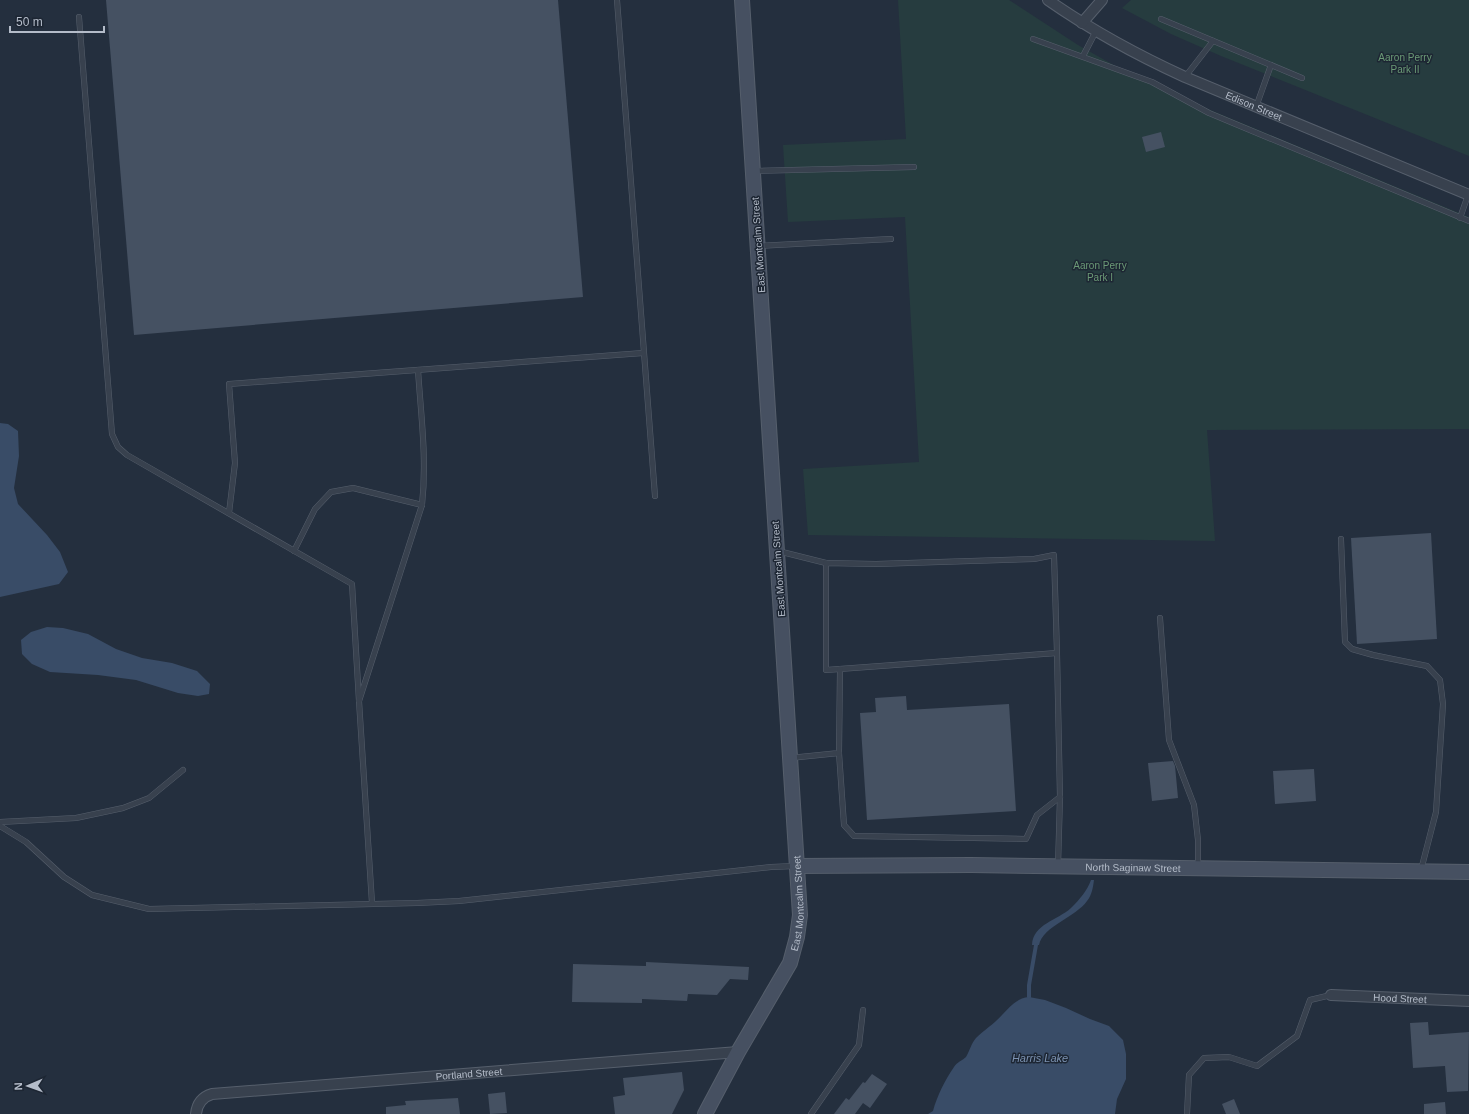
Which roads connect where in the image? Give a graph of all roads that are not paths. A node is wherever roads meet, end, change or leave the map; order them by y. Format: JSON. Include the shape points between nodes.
{"nodes":[{"id":1,"x":617,"y":0,"type":"edge"},
{"id":2,"x":742,"y":0,"type":"edge"},
{"id":3,"x":1048,"y":0,"type":"edge"},
{"id":4,"x":1102,"y":0,"type":"edge"},
{"id":5,"x":79,"y":18,"type":"dead end"},
{"id":6,"x":1161,"y":19,"type":"dead end"},
{"id":7,"x":1082,"y":23,"type":"junction"},
{"id":8,"x":1096,"y":31,"type":"junction"},
{"id":9,"x":1033,"y":39,"type":"dead end"},
{"id":10,"x":1213,"y":41,"type":"junction"},
{"id":11,"x":1083,"y":56,"type":"junction"},
{"id":12,"x":1272,"y":65,"type":"junction"},
{"id":13,"x":1185,"y":77,"type":"junction"},
{"id":14,"x":1302,"y":78,"type":"dead end"},
{"id":15,"x":1256,"y":107,"type":"junction"},
{"id":16,"x":914,"y":167,"type":"dead end"},
{"id":17,"x":753,"y":171,"type":"junction"},
{"id":18,"x":1468,"y":195,"type":"edge"},
{"id":19,"x":1460,"y":218,"type":"junction"},
{"id":20,"x":1469,"y":221,"type":"edge"},
{"id":21,"x":890,"y":240,"type":"dead end"},
{"id":22,"x":758,"y":246,"type":"junction"},
{"id":23,"x":643,"y":353,"type":"junction"},
{"id":24,"x":418,"y":370,"type":"junction"},
{"id":25,"x":655,"y":496,"type":"dead end"},
{"id":26,"x":422,"y":505,"type":"junction"},
{"id":27,"x":229,"y":513,"type":"junction"},
{"id":28,"x":1341,"y":539,"type":"dead end"},
{"id":29,"x":294,"y":551,"type":"junction"},
{"id":30,"x":777,"y":551,"type":"junction"},
{"id":31,"x":826,"y":563,"type":"junction"},
{"id":32,"x":1160,"y":618,"type":"dead end"},
{"id":33,"x":1057,"y":653,"type":"junction"},
{"id":34,"x":840,"y":669,"type":"junction"},
{"id":35,"x":359,"y":701,"type":"junction"},
{"id":36,"x":839,"y":753,"type":"junction"},
{"id":37,"x":790,"y":758,"type":"junction"},
{"id":38,"x":183,"y":770,"type":"dead end"},
{"id":39,"x":1060,"y":797,"type":"junction"},
{"id":40,"x":0,"y":822,"type":"edge"},
{"id":41,"x":0,"y":826,"type":"edge"},
{"id":42,"x":797,"y":866,"type":"junction"},
{"id":43,"x":1058,"y":867,"type":"junction"},
{"id":44,"x":1198,"y":869,"type":"junction"},
{"id":45,"x":1421,"y":872,"type":"junction"},
{"id":46,"x":1469,"y":872,"type":"edge"},
{"id":47,"x":372,"y":903,"type":"junction"},
{"id":48,"x":1331,"y":996,"type":"joint"},
{"id":49,"x":1469,"y":1001,"type":"edge"},
{"id":50,"x":864,"y":1010,"type":"dead end"},
{"id":51,"x":738,"y":1052,"type":"junction"},
{"id":52,"x":196,"y":1114,"type":"edge"},
{"id":53,"x":705,"y":1114,"type":"edge"},
{"id":54,"x":811,"y":1114,"type":"edge"},
{"id":55,"x":1187,"y":1114,"type":"edge"}],
"edges":[{"from":1,"to":23,"type":"lane"},
{"from":2,"to":17,"type":"main road","name":"East Montcalm Street"},
{"from":3,"to":7,"type":"street","name":"Edison Street"},
{"from":4,"to":7,"type":"street"},
{"from":5,"to":27,"type":"lane","via":[[112,434],[118,447],[128,455]]},
{"from":6,"to":10,"type":"lane"},
{"from":7,"to":8,"type":"street","name":"Edison Street"},
{"from":8,"to":11,"type":"lane"},
{"from":8,"to":13,"type":"street","name":"Edison Street"},
{"from":9,"to":11,"type":"lane"},
{"from":10,"to":12,"type":"lane"},
{"from":10,"to":13,"type":"lane"},
{"from":11,"to":19,"type":"lane","via":[[1152,82],[1209,113]]},
{"from":12,"to":14,"type":"lane"},
{"from":12,"to":15,"type":"lane"},
{"from":13,"to":15,"type":"street","name":"Edison Street"},
{"from":15,"to":18,"type":"street","name":"Edison Street"},
{"from":16,"to":17,"type":"lane"},
{"from":17,"to":22,"type":"main road","name":"East Montcalm Street"},
{"from":18,"to":19,"type":"lane"},
{"from":19,"to":20,"type":"lane"},
{"from":21,"to":22,"type":"lane"},
{"from":22,"to":30,"type":"main road","name":"East Montcalm Street"},
{"from":23,"to":24,"type":"lane"},
{"from":23,"to":25,"type":"lane"},
{"from":24,"to":26,"type":"lane","via":[[425,457]]},
{"from":24,"to":27,"type":"lane","via":[[229,384],[235,463]]},
{"from":26,"to":29,"type":"lane","via":[[353,488],[331,492],[315,509]]},
{"from":26,"to":35,"type":"lane"},
{"from":27,"to":29,"type":"lane"},
{"from":28,"to":45,"type":"lane","via":[[1345,642],[1352,649],[1427,666],[1440,680],[1443,704],[1436,812]]},
{"from":29,"to":35,"type":"lane","via":[[352,584]]},
{"from":30,"to":31,"type":"lane"},
{"from":30,"to":37,"type":"main road","name":"East Montcalm Street"},
{"from":31,"to":33,"type":"lane","via":[[1034,559],[1054,555]]},
{"from":31,"to":34,"type":"lane","via":[[826,670]]},
{"from":32,"to":44,"type":"lane","via":[[1169,740],[1194,805]]},
{"from":33,"to":34,"type":"lane"},
{"from":33,"to":39,"type":"lane"},
{"from":34,"to":36,"type":"lane"},
{"from":35,"to":47,"type":"lane"},
{"from":36,"to":37,"type":"lane"},
{"from":36,"to":39,"type":"lane","via":[[844,825],[854,836],[1026,838],[1037,815]]},
{"from":37,"to":42,"type":"main road","name":"East Montcalm Street"},
{"from":38,"to":40,"type":"lane","via":[[149,798],[123,808],[76,818]]},
{"from":39,"to":43,"type":"lane"},
{"from":41,"to":47,"type":"lane","via":[[26,842],[64,877],[92,895],[149,909]]},
{"from":42,"to":43,"type":"main road","name":"North Saginaw Street"},
{"from":42,"to":47,"type":"lane","via":[[459,901]]},
{"from":42,"to":51,"type":"main road","name":"East Montcalm Street","via":[[800,915],[793,955]]},
{"from":43,"to":44,"type":"main road","name":"North Saginaw Street"},
{"from":44,"to":45,"type":"main road","name":"North Saginaw Street"},
{"from":45,"to":46,"type":"main road","name":"North Saginaw Street"},
{"from":48,"to":49,"type":"street","name":"Hood Street"},
{"from":48,"to":55,"type":"lane","via":[[1310,1000],[1297,1036],[1257,1066],[1229,1057],[1204,1058],[1189,1075]]},
{"from":50,"to":54,"type":"lane","via":[[859,1044]]},
{"from":51,"to":52,"type":"street","name":"Portland Street","via":[[212,1094],[201,1100]]},
{"from":51,"to":53,"type":"main road","name":"East Montcalm Street"}]}
